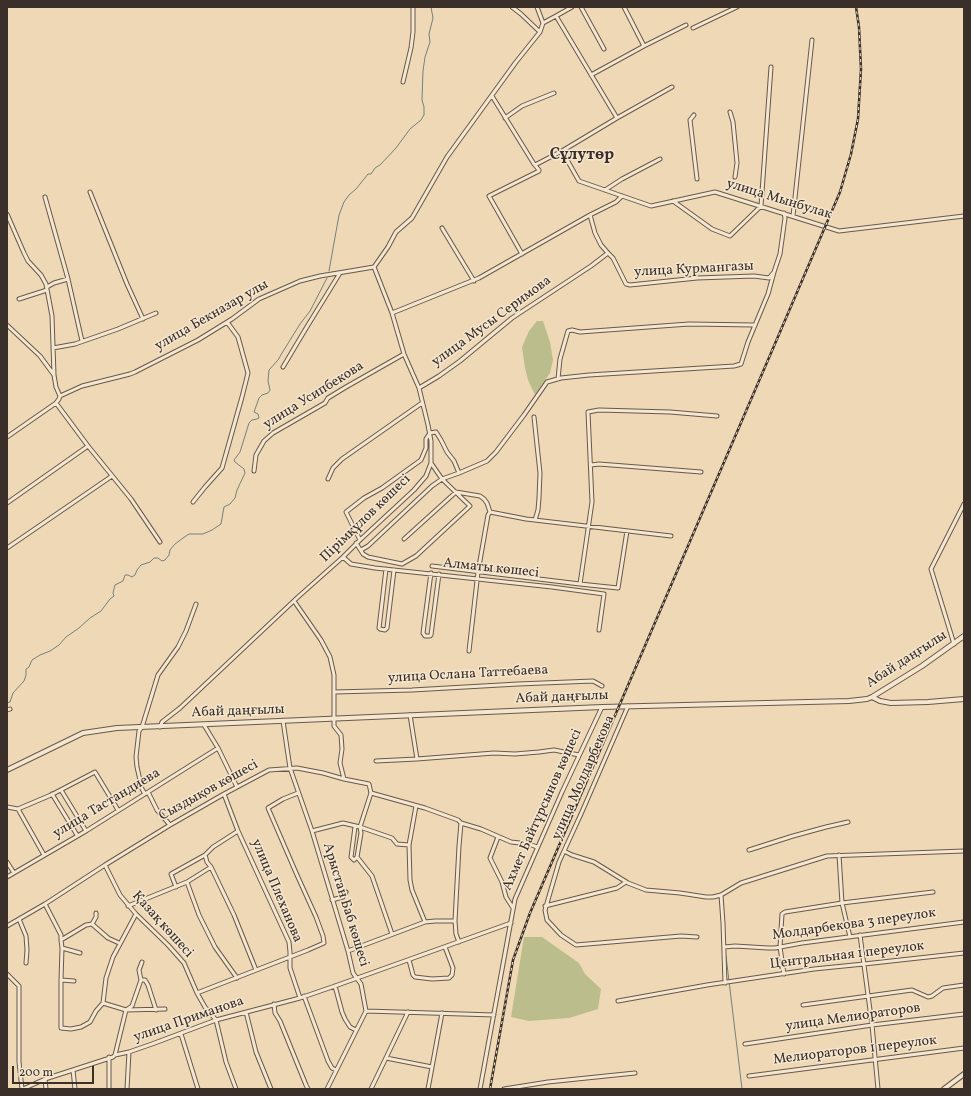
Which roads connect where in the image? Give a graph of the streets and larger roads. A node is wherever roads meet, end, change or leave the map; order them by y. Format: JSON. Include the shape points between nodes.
{"nodes":[{"id":1,"x":413,"y":7,"type":"edge"},
{"id":2,"x":512,"y":7,"type":"edge"},
{"id":3,"x":537,"y":7,"type":"edge"},
{"id":4,"x":572,"y":7,"type":"edge"},
{"id":5,"x":581,"y":7,"type":"edge"},
{"id":6,"x":624,"y":7,"type":"edge"},
{"id":7,"x":737,"y":7,"type":"edge"},
{"id":8,"x":556,"y":16,"type":"junction"},
{"id":9,"x":543,"y":23,"type":"junction"},
{"id":10,"x":686,"y":25,"type":"dead end"},
{"id":11,"x":693,"y":28,"type":"dead end"},
{"id":12,"x":540,"y":32,"type":"junction"},
{"id":13,"x":812,"y":40,"type":"dead end"},
{"id":14,"x":644,"y":46,"type":"junction"},
{"id":15,"x":604,"y":49,"type":"dead end"},
{"id":16,"x":771,"y":67,"type":"dead end"},
{"id":17,"x":591,"y":75,"type":"junction"},
{"id":18,"x":403,"y":82,"type":"dead end"},
{"id":19,"x":672,"y":87,"type":"dead end"},
{"id":20,"x":554,"y":93,"type":"dead end"},
{"id":21,"x":492,"y":96,"type":"junction"},
{"id":22,"x":730,"y":112,"type":"dead end"},
{"id":23,"x":694,"y":115,"type":"dead end"},
{"id":24,"x":505,"y":118,"type":"junction"},
{"id":25,"x":617,"y":118,"type":"junction"},
{"id":26,"x":562,"y":151,"type":"junction"},
{"id":27,"x":660,"y":159,"type":"dead end"},
{"id":28,"x":535,"y":165,"type":"junction"},
{"id":29,"x":735,"y":177,"type":"dead end"},
{"id":30,"x":697,"y":179,"type":"dead end"},
{"id":31,"x":605,"y":190,"type":"junction"},
{"id":32,"x":90,"y":192,"type":"dead end"},
{"id":33,"x":622,"y":196,"type":"junction"},
{"id":34,"x":45,"y":197,"type":"dead end"},
{"id":35,"x":673,"y":201,"type":"junction"},
{"id":36,"x":760,"y":206,"type":"junction"},
{"id":37,"x":784,"y":213,"type":"junction"},
{"id":38,"x":7,"y":214,"type":"edge"},
{"id":39,"x":590,"y":215,"type":"junction"},
{"id":40,"x":793,"y":216,"type":"junction"},
{"id":41,"x":964,"y":216,"type":"edge"},
{"id":42,"x":442,"y":228,"type":"dead end"},
{"id":43,"x":608,"y":253,"type":"junction"},
{"id":44,"x":522,"y":254,"type":"junction"},
{"id":45,"x":374,"y":267,"type":"junction"},
{"id":46,"x":774,"y":272,"type":"junction"},
{"id":47,"x":340,"y":273,"type":"junction"},
{"id":48,"x":68,"y":279,"type":"junction"},
{"id":49,"x":474,"y":281,"type":"junction"},
{"id":50,"x":47,"y":289,"type":"junction"},
{"id":51,"x":19,"y":299,"type":"dead end"},
{"id":52,"x":156,"y":313,"type":"dead end"},
{"id":53,"x":392,"y":313,"type":"junction"},
{"id":54,"x":143,"y":319,"type":"junction"},
{"id":55,"x":227,"y":322,"type":"junction"},
{"id":56,"x":7,"y":325,"type":"edge"},
{"id":57,"x":755,"y":325,"type":"junction"},
{"id":58,"x":82,"y":341,"type":"junction"},
{"id":59,"x":53,"y":348,"type":"junction"},
{"id":60,"x":404,"y":354,"type":"junction"},
{"id":61,"x":283,"y":367,"type":"dead end"},
{"id":62,"x":54,"y":375,"type":"junction"},
{"id":63,"x":558,"y":379,"type":"junction"},
{"id":64,"x":418,"y":388,"type":"junction"},
{"id":65,"x":60,"y":396,"type":"junction"},
{"id":66,"x":56,"y":403,"type":"junction"},
{"id":67,"x":422,"y":403,"type":"junction"},
{"id":68,"x":717,"y":416,"type":"dead end"},
{"id":69,"x":534,"y":417,"type":"dead end"},
{"id":70,"x":430,"y":432,"type":"junction"},
{"id":71,"x":7,"y":437,"type":"edge"},
{"id":72,"x":88,"y":446,"type":"junction"},
{"id":73,"x":431,"y":463,"type":"junction"},
{"id":74,"x":591,"y":465,"type":"junction"},
{"id":75,"x":254,"y":471,"type":"dead end"},
{"id":76,"x":701,"y":472,"type":"dead end"},
{"id":77,"x":459,"y":473,"type":"junction"},
{"id":78,"x":112,"y":476,"type":"junction"},
{"id":79,"x":328,"y":479,"type":"dead end"},
{"id":80,"x":442,"y":479,"type":"junction"},
{"id":81,"x":456,"y":492,"type":"junction"},
{"id":82,"x":193,"y":502,"type":"dead end"},
{"id":83,"x":7,"y":503,"type":"edge"},
{"id":84,"x":964,"y":504,"type":"edge"},
{"id":85,"x":490,"y":512,"type":"junction"},
{"id":86,"x":535,"y":520,"type":"junction"},
{"id":87,"x":588,"y":526,"type":"junction"},
{"id":88,"x":627,"y":531,"type":"junction"},
{"id":89,"x":671,"y":536,"type":"dead end"},
{"id":90,"x":404,"y":539,"type":"dead end"},
{"id":91,"x":360,"y":540,"type":"junction"},
{"id":92,"x":160,"y":542,"type":"dead end"},
{"id":93,"x":356,"y":544,"type":"junction"},
{"id":94,"x":7,"y":548,"type":"edge"},
{"id":95,"x":361,"y":550,"type":"junction"},
{"id":96,"x":343,"y":557,"type":"junction"},
{"id":97,"x":432,"y":566,"type":"dead end"},
{"id":98,"x":386,"y":569,"type":"junction"},
{"id":99,"x":394,"y":570,"type":"junction"},
{"id":100,"x":478,"y":572,"type":"junction"},
{"id":101,"x":431,"y":573,"type":"junction"},
{"id":102,"x":439,"y":574,"type":"junction"},
{"id":103,"x":477,"y":579,"type":"junction"},
{"id":104,"x":580,"y":584,"type":"junction"},
{"id":105,"x":294,"y":601,"type":"junction"},
{"id":106,"x":196,"y":604,"type":"dead end"},
{"id":107,"x":599,"y":630,"type":"dead end"},
{"id":108,"x":964,"y":636,"type":"edge"},
{"id":109,"x":954,"y":644,"type":"junction"},
{"id":110,"x":469,"y":650,"type":"dead end"},
{"id":111,"x":602,"y":686,"type":"dead end"},
{"id":112,"x":334,"y":692,"type":"junction"},
{"id":113,"x":872,"y":697,"type":"junction"},
{"id":114,"x":964,"y":699,"type":"edge"},
{"id":115,"x":628,"y":706,"type":"junction"},
{"id":116,"x":602,"y":707,"type":"junction"},
{"id":117,"x":410,"y":715,"type":"junction"},
{"id":118,"x":333,"y":719,"type":"junction"},
{"id":119,"x":284,"y":721,"type":"junction"},
{"id":120,"x":204,"y":725,"type":"junction"},
{"id":121,"x":142,"y":726,"type":"junction"},
{"id":122,"x":160,"y":727,"type":"junction"},
{"id":123,"x":218,"y":748,"type":"junction"},
{"id":124,"x":579,"y":755,"type":"junction"},
{"id":125,"x":417,"y":759,"type":"junction"},
{"id":126,"x":376,"y":761,"type":"dead end"},
{"id":127,"x":290,"y":768,"type":"junction"},
{"id":128,"x":7,"y":770,"type":"edge"},
{"id":129,"x":344,"y":780,"type":"junction"},
{"id":130,"x":237,"y":787,"type":"junction"},
{"id":131,"x":61,"y":790,"type":"junction"},
{"id":132,"x":147,"y":793,"type":"junction"},
{"id":133,"x":298,"y":793,"type":"junction"},
{"id":134,"x":371,"y":793,"type":"junction"},
{"id":135,"x":52,"y":794,"type":"junction"},
{"id":136,"x":224,"y":794,"type":"junction"},
{"id":137,"x":416,"y":806,"type":"junction"},
{"id":138,"x":7,"y":807,"type":"edge"},
{"id":139,"x":18,"y":809,"type":"junction"},
{"id":140,"x":118,"y":810,"type":"junction"},
{"id":141,"x":848,"y":822,"type":"dead end"},
{"id":142,"x":462,"y":823,"type":"junction"},
{"id":143,"x":170,"y":825,"type":"junction"},
{"id":144,"x":356,"y":827,"type":"junction"},
{"id":145,"x":360,"y":827,"type":"junction"},
{"id":146,"x":86,"y":831,"type":"junction"},
{"id":147,"x":238,"y":831,"type":"junction"},
{"id":148,"x":312,"y":831,"type":"junction"},
{"id":149,"x":77,"y":835,"type":"junction"},
{"id":150,"x":498,"y":837,"type":"junction"},
{"id":151,"x":409,"y":845,"type":"junction"},
{"id":152,"x":537,"y":847,"type":"junction"},
{"id":153,"x":749,"y":850,"type":"dead end"},
{"id":154,"x":564,"y":851,"type":"junction"},
{"id":155,"x":964,"y":851,"type":"edge"},
{"id":156,"x":44,"y":855,"type":"junction"},
{"id":157,"x":205,"y":855,"type":"junction"},
{"id":158,"x":839,"y":855,"type":"junction"},
{"id":159,"x":356,"y":857,"type":"junction"},
{"id":160,"x":7,"y":862,"type":"edge"},
{"id":161,"x":105,"y":865,"type":"junction"},
{"id":162,"x":211,"y":867,"type":"junction"},
{"id":163,"x":14,"y":873,"type":"junction"},
{"id":164,"x":7,"y":877,"type":"edge"},
{"id":165,"x":187,"y":882,"type":"junction"},
{"id":166,"x":626,"y":882,"type":"junction"},
{"id":167,"x":176,"y":887,"type":"junction"},
{"id":168,"x":346,"y":892,"type":"dead end"},
{"id":169,"x":933,"y":892,"type":"dead end"},
{"id":170,"x":721,"y":895,"type":"junction"},
{"id":171,"x":332,"y":900,"type":"junction"},
{"id":172,"x":842,"y":903,"type":"junction"},
{"id":173,"x":45,"y":904,"type":"junction"},
{"id":174,"x":128,"y":906,"type":"junction"},
{"id":175,"x":545,"y":906,"type":"junction"},
{"id":176,"x":513,"y":908,"type":"junction"},
{"id":177,"x":96,"y":913,"type":"dead end"},
{"id":178,"x":136,"y":914,"type":"junction"},
{"id":179,"x":19,"y":919,"type":"junction"},
{"id":180,"x":455,"y":921,"type":"junction"},
{"id":181,"x":425,"y":922,"type":"junction"},
{"id":182,"x":964,"y":922,"type":"edge"},
{"id":183,"x":511,"y":923,"type":"junction"},
{"id":184,"x":92,"y":924,"type":"junction"},
{"id":185,"x":7,"y":926,"type":"edge"},
{"id":186,"x":392,"y":934,"type":"junction"},
{"id":187,"x":860,"y":935,"type":"junction"},
{"id":188,"x":697,"y":937,"type":"dead end"},
{"id":189,"x":850,"y":937,"type":"junction"},
{"id":190,"x":62,"y":940,"type":"junction"},
{"id":191,"x":459,"y":942,"type":"junction"},
{"id":192,"x":119,"y":943,"type":"junction"},
{"id":193,"x":780,"y":946,"type":"junction"},
{"id":194,"x":445,"y":947,"type":"junction"},
{"id":195,"x":724,"y":947,"type":"junction"},
{"id":196,"x":62,"y":948,"type":"junction"},
{"id":197,"x":348,"y":951,"type":"junction"},
{"id":198,"x":80,"y":953,"type":"dead end"},
{"id":199,"x":964,"y":953,"type":"edge"},
{"id":200,"x":290,"y":957,"type":"junction"},
{"id":201,"x":409,"y":960,"type":"junction"},
{"id":202,"x":142,"y":962,"type":"dead end"},
{"id":203,"x":26,"y":963,"type":"dead end"},
{"id":204,"x":864,"y":964,"type":"junction"},
{"id":205,"x":256,"y":970,"type":"junction"},
{"id":206,"x":7,"y":974,"type":"edge"},
{"id":207,"x":784,"y":974,"type":"junction"},
{"id":208,"x":237,"y":978,"type":"junction"},
{"id":209,"x":356,"y":979,"type":"junction"},
{"id":210,"x":61,"y":980,"type":"junction"},
{"id":211,"x":141,"y":980,"type":"junction"},
{"id":212,"x":74,"y":981,"type":"dead end"},
{"id":213,"x":725,"y":983,"type":"junction"},
{"id":214,"x":964,"y":985,"type":"edge"},
{"id":215,"x":335,"y":986,"type":"junction"},
{"id":216,"x":197,"y":993,"type":"junction"},
{"id":217,"x":869,"y":995,"type":"junction"},
{"id":218,"x":302,"y":997,"type":"junction"},
{"id":219,"x":618,"y":1000,"type":"dead end"},
{"id":220,"x":102,"y":1003,"type":"junction"},
{"id":221,"x":274,"y":1004,"type":"junction"},
{"id":222,"x":803,"y":1005,"type":"dead end"},
{"id":223,"x":165,"y":1009,"type":"dead end"},
{"id":224,"x":126,"y":1010,"type":"junction"},
{"id":225,"x":156,"y":1010,"type":"junction"},
{"id":226,"x":366,"y":1011,"type":"junction"},
{"id":227,"x":246,"y":1012,"type":"junction"},
{"id":228,"x":408,"y":1012,"type":"junction"},
{"id":229,"x":442,"y":1014,"type":"junction"},
{"id":230,"x":964,"y":1014,"type":"edge"},
{"id":231,"x":494,"y":1015,"type":"junction"},
{"id":232,"x":216,"y":1020,"type":"junction"},
{"id":233,"x":872,"y":1025,"type":"junction"},
{"id":234,"x":356,"y":1030,"type":"junction"},
{"id":235,"x":181,"y":1034,"type":"junction"},
{"id":236,"x":745,"y":1044,"type":"dead end"},
{"id":237,"x":964,"y":1048,"type":"edge"},
{"id":238,"x":129,"y":1052,"type":"junction"},
{"id":239,"x":115,"y":1055,"type":"junction"},
{"id":240,"x":109,"y":1057,"type":"junction"},
{"id":241,"x":386,"y":1058,"type":"junction"},
{"id":242,"x":875,"y":1060,"type":"junction"},
{"id":243,"x":432,"y":1067,"type":"junction"},
{"id":244,"x":73,"y":1070,"type":"junction"},
{"id":245,"x":336,"y":1070,"type":"junction"},
{"id":246,"x":635,"y":1073,"type":"dead end"},
{"id":247,"x":964,"y":1074,"type":"edge"},
{"id":248,"x":749,"y":1076,"type":"dead end"},
{"id":249,"x":45,"y":1079,"type":"junction"},
{"id":250,"x":23,"y":1089,"type":"edge"},
{"id":251,"x":46,"y":1089,"type":"edge"},
{"id":252,"x":75,"y":1089,"type":"edge"},
{"id":253,"x":109,"y":1089,"type":"edge"},
{"id":254,"x":127,"y":1089,"type":"edge"},
{"id":255,"x":198,"y":1089,"type":"edge"},
{"id":256,"x":236,"y":1089,"type":"edge"},
{"id":257,"x":271,"y":1089,"type":"edge"},
{"id":258,"x":308,"y":1089,"type":"edge"},
{"id":259,"x":327,"y":1089,"type":"edge"},
{"id":260,"x":371,"y":1089,"type":"edge"},
{"id":261,"x":428,"y":1089,"type":"edge"},
{"id":262,"x":480,"y":1089,"type":"edge"},
{"id":263,"x":504,"y":1089,"type":"edge"},
{"id":264,"x":878,"y":1089,"type":"edge"},
{"id":265,"x":944,"y":1089,"type":"edge"}],
"edges":[{"from":1,"to":18,"type":"street","via":[[411,48]]},
{"from":2,"to":12,"type":"street"},
{"from":3,"to":9,"type":"street"},
{"from":4,"to":8,"type":"street"},
{"from":5,"to":15,"type":"street"},
{"from":6,"to":14,"type":"street"},
{"from":7,"to":11,"type":"street"},
{"from":8,"to":9,"type":"street"},
{"from":8,"to":17,"type":"street"},
{"from":9,"to":12,"type":"street"},
{"from":10,"to":14,"type":"street"},
{"from":12,"to":21,"type":"street"},
{"from":13,"to":40,"type":"street"},
{"from":14,"to":17,"type":"street"},
{"from":16,"to":36,"type":"street"},
{"from":17,"to":25,"type":"street"},
{"from":19,"to":25,"type":"street"},
{"from":20,"to":24,"type":"street","via":[[522,106]]},
{"from":21,"to":24,"type":"street"},
{"from":21,"to":45,"type":"street","via":[[447,157],[412,218],[396,232]]},
{"from":22,"to":29,"type":"street","via":[[737,163]]},
{"from":23,"to":30,"type":"street","via":[[690,120]]},
{"from":24,"to":28,"type":"street"},
{"from":25,"to":26,"type":"street"},
{"from":26,"to":28,"type":"street"},
{"from":26,"to":31,"type":"street","name":"улица Мынбулак","via":[[579,181]]},
{"from":27,"to":31,"type":"street"},
{"from":28,"to":44,"type":"street","via":[[539,171],[489,196]]},
{"from":31,"to":33,"type":"street","name":"улица Мынбулак"},
{"from":32,"to":54,"type":"street"},
{"from":33,"to":35,"type":"street","name":"улица Мынбулак","via":[[650,206]]},
{"from":33,"to":39,"type":"street","via":[[616,202]]},
{"from":34,"to":48,"type":"street"},
{"from":35,"to":36,"type":"street","name":"улица Мынбулак","via":[[715,192]]},
{"from":35,"to":36,"type":"street","via":[[712,229],[730,236]]},
{"from":36,"to":37,"type":"street","name":"улица Мынбулак"},
{"from":37,"to":40,"type":"street","name":"улица Мынбулак"},
{"from":37,"to":46,"type":"street","name":"улица Курмангазы","via":[[786,218],[783,237]]},
{"from":38,"to":50,"type":"street","via":[[28,261],[44,280]]},
{"from":39,"to":43,"type":"street","via":[[595,233]]},
{"from":39,"to":44,"type":"street"},
{"from":40,"to":41,"type":"street","name":"улица Мынбулак","via":[[839,231]]},
{"from":42,"to":49,"type":"street"},
{"from":43,"to":46,"type":"street","name":"улица Курмангазы","via":[[626,284],[630,285],[697,278],[769,278]]},
{"from":43,"to":64,"type":"street","name":"улица Мусы Серимова","via":[[512,318],[439,376]]},
{"from":44,"to":49,"type":"street"},
{"from":45,"to":47,"type":"street","name":"улица Бекназар улы"},
{"from":45,"to":53,"type":"street","name":"Пірімқұлов көшесі"},
{"from":46,"to":57,"type":"street"},
{"from":47,"to":55,"type":"street","name":"улица Бекназар улы","via":[[296,283],[259,299]]},
{"from":47,"to":61,"type":"street"},
{"from":48,"to":50,"type":"street","via":[[54,283]]},
{"from":48,"to":58,"type":"street"},
{"from":49,"to":53,"type":"street"},
{"from":50,"to":51,"type":"street"},
{"from":50,"to":59,"type":"street","via":[[52,316]]},
{"from":52,"to":54,"type":"street"},
{"from":53,"to":60,"type":"street","name":"Пірімқұлов көшесі"},
{"from":54,"to":58,"type":"street"},
{"from":55,"to":65,"type":"street","name":"улица Бекназар улы","via":[[198,340],[130,374],[82,386]]},
{"from":55,"to":82,"type":"street","via":[[238,338],[248,373],[222,468]]},
{"from":56,"to":62,"type":"street","via":[[40,356]]},
{"from":57,"to":63,"type":"street","via":[[741,364],[734,366]]},
{"from":57,"to":63,"type":"street","via":[[689,324],[580,332],[572,330],[568,332],[560,359]]},
{"from":58,"to":59,"type":"street"},
{"from":59,"to":62,"type":"street"},
{"from":60,"to":64,"type":"street","name":"Пірімқұлов көшесі"},
{"from":60,"to":75,"type":"street","name":"улица Усипбекова","via":[[274,433],[264,441],[256,455]]},
{"from":62,"to":65,"type":"street"},
{"from":63,"to":77,"type":"street","via":[[547,382],[487,461]]},
{"from":64,"to":67,"type":"street","name":"Пірімқұлов көшесі"},
{"from":65,"to":66,"type":"street"},
{"from":66,"to":71,"type":"street"},
{"from":66,"to":72,"type":"street"},
{"from":67,"to":70,"type":"street","name":"Пірімқұлов көшесі"},
{"from":67,"to":79,"type":"street","via":[[342,459],[333,468]]},
{"from":68,"to":74,"type":"street","via":[[670,412],[588,412]]},
{"from":69,"to":86,"type":"street","via":[[540,473],[540,498]]},
{"from":70,"to":73,"type":"street","name":"Пірімқұлов көшесі"},
{"from":70,"to":77,"type":"street","via":[[436,432]]},
{"from":70,"to":91,"type":"street","via":[[421,460],[346,512]]},
{"from":72,"to":78,"type":"street"},
{"from":72,"to":83,"type":"street"},
{"from":73,"to":80,"type":"street"},
{"from":73,"to":91,"type":"street","name":"Пірімқұлов көшесі","via":[[426,476],[414,490]]},
{"from":74,"to":76,"type":"street"},
{"from":74,"to":87,"type":"street","via":[[592,502]]},
{"from":77,"to":80,"type":"street"},
{"from":78,"to":92,"type":"street"},
{"from":78,"to":94,"type":"street"},
{"from":80,"to":81,"type":"street"},
{"from":80,"to":95,"type":"street"},
{"from":81,"to":85,"type":"street","via":[[480,496],[487,502]]},
{"from":81,"to":90,"type":"street"},
{"from":81,"to":95,"type":"street","via":[[470,506],[416,556],[402,564],[368,557]]},
{"from":84,"to":109,"type":"street","via":[[932,569]]},
{"from":85,"to":86,"type":"street"},
{"from":85,"to":100,"type":"street"},
{"from":86,"to":87,"type":"street"},
{"from":87,"to":88,"type":"street"},
{"from":87,"to":104,"type":"street"},
{"from":88,"to":89,"type":"street"},
{"from":88,"to":104,"type":"street","via":[[618,588]]},
{"from":91,"to":93,"type":"street","name":"Пірімқұлов көшесі"},
{"from":93,"to":95,"type":"street"},
{"from":93,"to":96,"type":"street","name":"Пірімқұлов көшесі"},
{"from":96,"to":98,"type":"street","name":"Алматы көшесі","via":[[351,564]]},
{"from":96,"to":105,"type":"street","name":"Пірімқұлов көшесі"},
{"from":97,"to":100,"type":"street"},
{"from":98,"to":99,"type":"street","name":"Алматы көшесі"},
{"from":98,"to":99,"type":"street","via":[[379,628],[385,630]]},
{"from":99,"to":101,"type":"street","name":"Алматы көшесі"},
{"from":100,"to":103,"type":"street"},
{"from":100,"to":104,"type":"street"},
{"from":101,"to":102,"type":"street","name":"Алматы көшесі"},
{"from":101,"to":102,"type":"street","via":[[425,636],[431,635]]},
{"from":102,"to":103,"type":"street","name":"Алматы көшесі"},
{"from":103,"to":107,"type":"street","name":"Алматы көшесі","via":[[604,594]]},
{"from":103,"to":110,"type":"street"},
{"from":105,"to":112,"type":"street","via":[[330,657]]},
{"from":105,"to":122,"type":"street","name":"Пірімқұлов көшесі","via":[[162,722]]},
{"from":106,"to":121,"type":"street","via":[[178,647],[158,675]]},
{"from":108,"to":109,"type":"street","name":"Абай даңғылы"},
{"from":109,"to":113,"type":"street","name":"Абай даңғылы"},
{"from":111,"to":112,"type":"street","name":"улица Ослана Таттебаева","via":[[593,681]]},
{"from":112,"to":118,"type":"street"},
{"from":113,"to":114,"type":"street","via":[[891,702]]},
{"from":113,"to":115,"type":"street","name":"Абай даңғылы","via":[[849,701]]},
{"from":115,"to":116,"type":"street","name":"Абай даңғылы"},
{"from":115,"to":154,"type":"street","name":"улица Молдарбекова"},
{"from":116,"to":117,"type":"street","name":"Абай даңғылы"},
{"from":116,"to":124,"type":"street","name":"Ахмет Байтұрсынов көшесі"},
{"from":117,"to":118,"type":"street","name":"Абай даңғылы"},
{"from":117,"to":125,"type":"street"},
{"from":118,"to":119,"type":"street","name":"Абай даңғылы"},
{"from":118,"to":129,"type":"street","via":[[334,726],[341,735],[340,764]]},
{"from":119,"to":120,"type":"street","name":"Абай даңғылы"},
{"from":119,"to":127,"type":"street","name":"Арыстан Баб көшесі"},
{"from":120,"to":122,"type":"street","name":"Абай даңғылы"},
{"from":120,"to":123,"type":"street"},
{"from":121,"to":122,"type":"street","name":"Абай даңғылы"},
{"from":121,"to":128,"type":"street","name":"Абай даңғылы","via":[[83,733]]},
{"from":121,"to":132,"type":"street","via":[[136,757],[142,789]]},
{"from":123,"to":130,"type":"street"},
{"from":123,"to":132,"type":"street","name":"улица Тастандиева"},
{"from":124,"to":125,"type":"street","via":[[554,750]]},
{"from":124,"to":152,"type":"street","name":"Ахмет Байтұрсынов көшесі"},
{"from":125,"to":126,"type":"street"},
{"from":127,"to":129,"type":"street","name":"Сыздықов көшесі","via":[[323,773]]},
{"from":127,"to":130,"type":"street","name":"Сыздықов көшесі","via":[[269,770]]},
{"from":127,"to":133,"type":"street","name":"Арыстан Баб көшесі"},
{"from":129,"to":134,"type":"street","name":"Сыздықов көшесі","via":[[369,784]]},
{"from":130,"to":136,"type":"street","name":"Сыздықов көшесі"},
{"from":131,"to":135,"type":"street"},
{"from":131,"to":140,"type":"street","via":[[95,772]]},
{"from":131,"to":146,"type":"street"},
{"from":132,"to":140,"type":"street","name":"улица Тастандиева"},
{"from":132,"to":143,"type":"street"},
{"from":133,"to":148,"type":"street","name":"Арыстан Баб көшесі"},
{"from":133,"to":200,"type":"street","via":[[268,808],[316,917],[324,943]]},
{"from":134,"to":137,"type":"street","name":"Сыздықов көшесі"},
{"from":134,"to":145,"type":"street"},
{"from":135,"to":139,"type":"street"},
{"from":135,"to":149,"type":"street"},
{"from":136,"to":143,"type":"street","name":"Сыздықов көшесі"},
{"from":136,"to":147,"type":"street","name":"улица Плеханова"},
{"from":137,"to":142,"type":"street","name":"Сыздықов көшесі"},
{"from":137,"to":151,"type":"street"},
{"from":138,"to":139,"type":"street"},
{"from":139,"to":156,"type":"street"},
{"from":140,"to":146,"type":"street","name":"улица Тастандиева"},
{"from":141,"to":153,"type":"street","via":[[826,826]]},
{"from":142,"to":150,"type":"street","name":"Сыздықов көшесі"},
{"from":142,"to":180,"type":"street","via":[[458,846]]},
{"from":143,"to":161,"type":"street","name":"Сыздықов көшесі"},
{"from":144,"to":145,"type":"street"},
{"from":144,"to":148,"type":"street","via":[[343,823]]},
{"from":144,"to":159,"type":"street","via":[[351,857],[354,860]]},
{"from":145,"to":151,"type":"street","via":[[392,838],[397,844]]},
{"from":145,"to":159,"type":"street"},
{"from":146,"to":149,"type":"street","name":"улица Тастандиева"},
{"from":147,"to":157,"type":"street"},
{"from":147,"to":200,"type":"street","name":"улица Плеханова","via":[[289,942]]},
{"from":148,"to":171,"type":"street","name":"Арыстан Баб көшесі"},
{"from":149,"to":156,"type":"street","name":"улица Тастандиева"},
{"from":150,"to":152,"type":"street","name":"Сыздықов көшесі"},
{"from":150,"to":176,"type":"street","via":[[490,858]]},
{"from":151,"to":181,"type":"street","via":[[412,890]]},
{"from":152,"to":176,"type":"street","name":"Ахмет Байтұрсынов көшесі"},
{"from":154,"to":166,"type":"street","name":"улица Молдарбекова","via":[[594,862]]},
{"from":154,"to":175,"type":"street"},
{"from":155,"to":158,"type":"street","name":"улица Молдарбекова"},
{"from":156,"to":163,"type":"street","name":"улица Тастандиева"},
{"from":157,"to":162,"type":"street"},
{"from":157,"to":167,"type":"street","via":[[171,874]]},
{"from":158,"to":170,"type":"street","name":"улица Молдарбекова","via":[[827,856],[741,884]]},
{"from":158,"to":172,"type":"street"},
{"from":159,"to":186,"type":"street","via":[[372,876]]},
{"from":160,"to":163,"type":"street"},
{"from":161,"to":173,"type":"street","name":"Сыздықов көшесі"},
{"from":161,"to":174,"type":"street","name":"Қазақ көшесі"},
{"from":162,"to":165,"type":"street"},
{"from":162,"to":205,"type":"street"},
{"from":163,"to":164,"type":"street","name":"улица Тастандиева"},
{"from":165,"to":167,"type":"street"},
{"from":165,"to":208,"type":"street","via":[[199,915],[215,947]]},
{"from":166,"to":170,"type":"street","name":"улица Молдарбекова","via":[[646,890],[706,897]]},
{"from":166,"to":175,"type":"street","via":[[617,888]]},
{"from":167,"to":174,"type":"street"},
{"from":168,"to":171,"type":"street","via":[[343,897]]},
{"from":169,"to":172,"type":"street"},
{"from":170,"to":195,"type":"street"},
{"from":171,"to":197,"type":"street","name":"Арыстан Баб көшесі"},
{"from":172,"to":189,"type":"street"},
{"from":172,"to":193,"type":"street","via":[[782,914]]},
{"from":173,"to":179,"type":"street","name":"Сыздықов көшесі"},
{"from":173,"to":190,"type":"street"},
{"from":174,"to":178,"type":"street","name":"Қазақ көшесі"},
{"from":175,"to":188,"type":"street","via":[[547,920],[561,935],[576,945],[681,936]]},
{"from":176,"to":183,"type":"street","name":"Ахмет Байтұрсынов көшесі"},
{"from":177,"to":184,"type":"street"},
{"from":178,"to":192,"type":"street"},
{"from":178,"to":216,"type":"street","name":"Қазақ көшесі","via":[[184,963]]},
{"from":179,"to":185,"type":"street","name":"Сыздықов көшесі"},
{"from":179,"to":203,"type":"street","via":[[26,936]]},
{"from":180,"to":181,"type":"street"},
{"from":180,"to":191,"type":"street"},
{"from":181,"to":186,"type":"street"},
{"from":182,"to":187,"type":"street","name":"Молдарбекова 3 переулок"},
{"from":183,"to":191,"type":"street","name":"улица Приманова"},
{"from":183,"to":231,"type":"street","name":"Ахмет Байтұрсынов көшесі"},
{"from":184,"to":190,"type":"street","via":[[86,924]]},
{"from":184,"to":192,"type":"street","via":[[108,938]]},
{"from":186,"to":197,"type":"street"},
{"from":187,"to":189,"type":"street","name":"Молдарбекова 3 переулок"},
{"from":187,"to":204,"type":"street"},
{"from":189,"to":193,"type":"street","name":"Молдарбекова 3 переулок"},
{"from":190,"to":196,"type":"street"},
{"from":191,"to":194,"type":"street","name":"улица Приманова"},
{"from":192,"to":220,"type":"street","via":[[106,978]]},
{"from":193,"to":195,"type":"street","name":"Молдарбекова 3 переулок"},
{"from":193,"to":207,"type":"street"},
{"from":194,"to":201,"type":"street","name":"улица Приманова"},
{"from":194,"to":201,"type":"street","via":[[453,968],[450,978],[415,977]]},
{"from":195,"to":213,"type":"street"},
{"from":196,"to":198,"type":"street"},
{"from":196,"to":210,"type":"street"},
{"from":197,"to":209,"type":"street","name":"Арыстан Баб көшесі"},
{"from":199,"to":204,"type":"street","name":"Центральная 1 переулок"},
{"from":200,"to":205,"type":"street"},
{"from":200,"to":218,"type":"street","name":"улица Плеханова","via":[[290,968]]},
{"from":201,"to":209,"type":"street","name":"улица Приманова"},
{"from":202,"to":211,"type":"street","via":[[139,970]]},
{"from":204,"to":207,"type":"street","name":"Центральная 1 переулок"},
{"from":204,"to":217,"type":"street"},
{"from":205,"to":208,"type":"street"},
{"from":206,"to":250,"type":"street","via":[[19,986],[18,1062]]},
{"from":207,"to":213,"type":"street","name":"Центральная 1 переулок"},
{"from":208,"to":216,"type":"street"},
{"from":209,"to":215,"type":"street","name":"улица Приманова"},
{"from":209,"to":226,"type":"street","name":"Арыстан Баб көшесі","via":[[360,984]]},
{"from":210,"to":212,"type":"street"},
{"from":210,"to":220,"type":"street","via":[[60,1028],[71,1029],[90,1022]]},
{"from":211,"to":224,"type":"street","via":[[132,1006]]},
{"from":211,"to":225,"type":"street","via":[[145,980],[148,985]]},
{"from":213,"to":219,"type":"street","name":"Центральная 1 переулок"},
{"from":214,"to":217,"type":"street","via":[[942,988],[928,997],[912,990]]},
{"from":215,"to":218,"type":"street","name":"улица Приманова"},
{"from":215,"to":234,"type":"street","via":[[345,1019],[350,1027]]},
{"from":216,"to":232,"type":"street","name":"Қазақ көшесі"},
{"from":217,"to":222,"type":"street"},
{"from":217,"to":233,"type":"street"},
{"from":218,"to":221,"type":"street","name":"улица Приманова"},
{"from":218,"to":245,"type":"street","name":"улица Плеханова","via":[[328,1061]]},
{"from":220,"to":224,"type":"street"},
{"from":221,"to":227,"type":"street","name":"улица Приманова"},
{"from":221,"to":258,"type":"street","via":[[275,1013]]},
{"from":223,"to":225,"type":"street"},
{"from":224,"to":225,"type":"street"},
{"from":224,"to":239,"type":"street"},
{"from":226,"to":228,"type":"street"},
{"from":226,"to":234,"type":"street"},
{"from":227,"to":232,"type":"street","name":"улица Приманова"},
{"from":227,"to":257,"type":"street","via":[[256,1052]]},
{"from":228,"to":229,"type":"street"},
{"from":228,"to":241,"type":"street"},
{"from":229,"to":231,"type":"street"},
{"from":229,"to":243,"type":"street"},
{"from":230,"to":233,"type":"street","name":"улица Мелиораторов"},
{"from":231,"to":262,"type":"street","name":"Ахмет Байтұрсынов көшесі"},
{"from":232,"to":235,"type":"street","name":"улица Приманова"},
{"from":232,"to":256,"type":"street","name":"Қазақ көшесі","via":[[226,1062]]},
{"from":233,"to":236,"type":"street","name":"улица Мелиораторов"},
{"from":233,"to":242,"type":"street"},
{"from":234,"to":245,"type":"street"},
{"from":235,"to":238,"type":"street","name":"улица Приманова"},
{"from":235,"to":255,"type":"street"},
{"from":237,"to":242,"type":"street","name":"Мелиораторов 1 переулок"},
{"from":238,"to":239,"type":"street","name":"улица Приманова"},
{"from":238,"to":254,"type":"street"},
{"from":239,"to":240,"type":"street","name":"улица Приманова"},
{"from":240,"to":244,"type":"street","name":"улица Приманова"},
{"from":240,"to":253,"type":"street"},
{"from":241,"to":243,"type":"street"},
{"from":241,"to":260,"type":"street"},
{"from":242,"to":248,"type":"street","name":"Мелиораторов 1 переулок"},
{"from":242,"to":264,"type":"street"},
{"from":243,"to":261,"type":"street"},
{"from":244,"to":249,"type":"street","name":"улица Приманова"},
{"from":244,"to":252,"type":"street"},
{"from":245,"to":259,"type":"street"},
{"from":246,"to":263,"type":"street"},
{"from":247,"to":265,"type":"street"},
{"from":249,"to":250,"type":"street","name":"улица Приманова"},
{"from":249,"to":251,"type":"street"}]}
